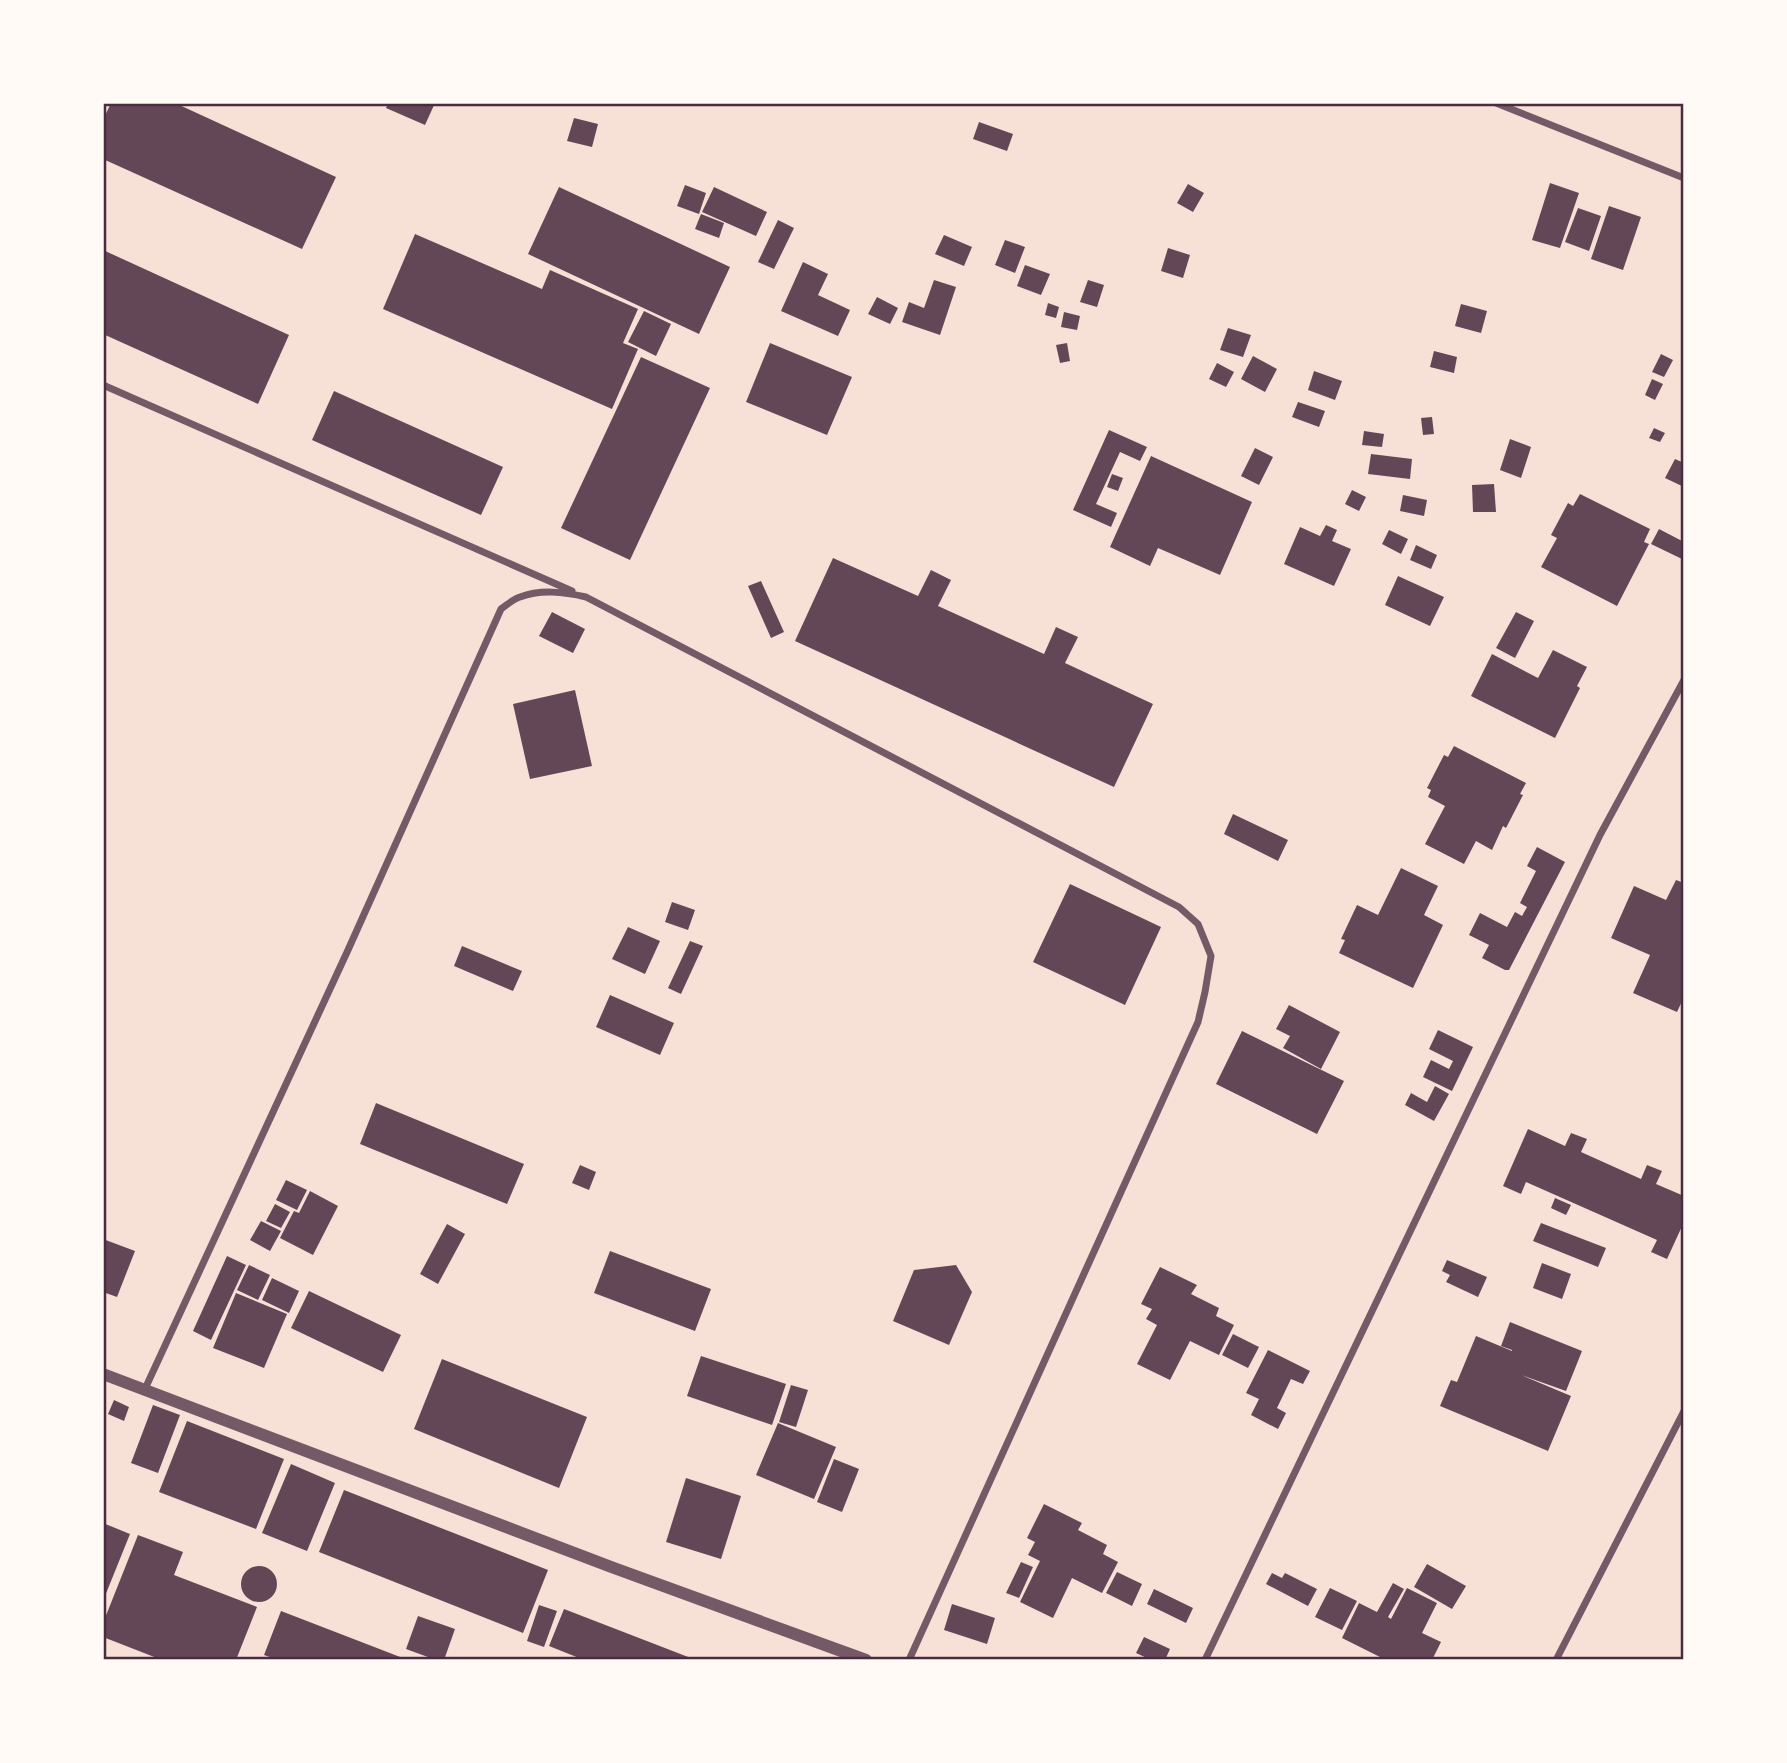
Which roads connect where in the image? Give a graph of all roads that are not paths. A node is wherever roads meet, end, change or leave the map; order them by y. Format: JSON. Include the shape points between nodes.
{"nodes":[{"id":1,"x":1496,"y":103,"type":"edge"},
{"id":2,"x":1684,"y":178,"type":"edge"},
{"id":3,"x":103,"y":385,"type":"edge"},
{"id":4,"x":586,"y":597,"type":"junction"},
{"id":5,"x":1684,"y":680,"type":"edge"},
{"id":6,"x":103,"y":1374,"type":"edge"},
{"id":7,"x":144,"y":1391,"type":"junction"},
{"id":8,"x":1684,"y":1410,"type":"edge"},
{"id":9,"x":866,"y":1660,"type":"edge"},
{"id":10,"x":909,"y":1660,"type":"edge"},
{"id":11,"x":1205,"y":1660,"type":"edge"},
{"id":12,"x":1556,"y":1660,"type":"edge"}],
"edges":[{"from":1,"to":2,"type":"street"},
{"from":3,"to":4,"type":"street"},
{"from":4,"to":7,"type":"street","via":[[541,592],[518,597],[501,609]]},
{"from":4,"to":10,"type":"street","via":[[1179,907],[1198,925],[1211,956],[1198,1022]]},
{"from":5,"to":11,"type":"street","via":[[1600,835]]},
{"from":6,"to":7,"type":"street"},
{"from":7,"to":9,"type":"street"},
{"from":8,"to":12,"type":"street"}]}
